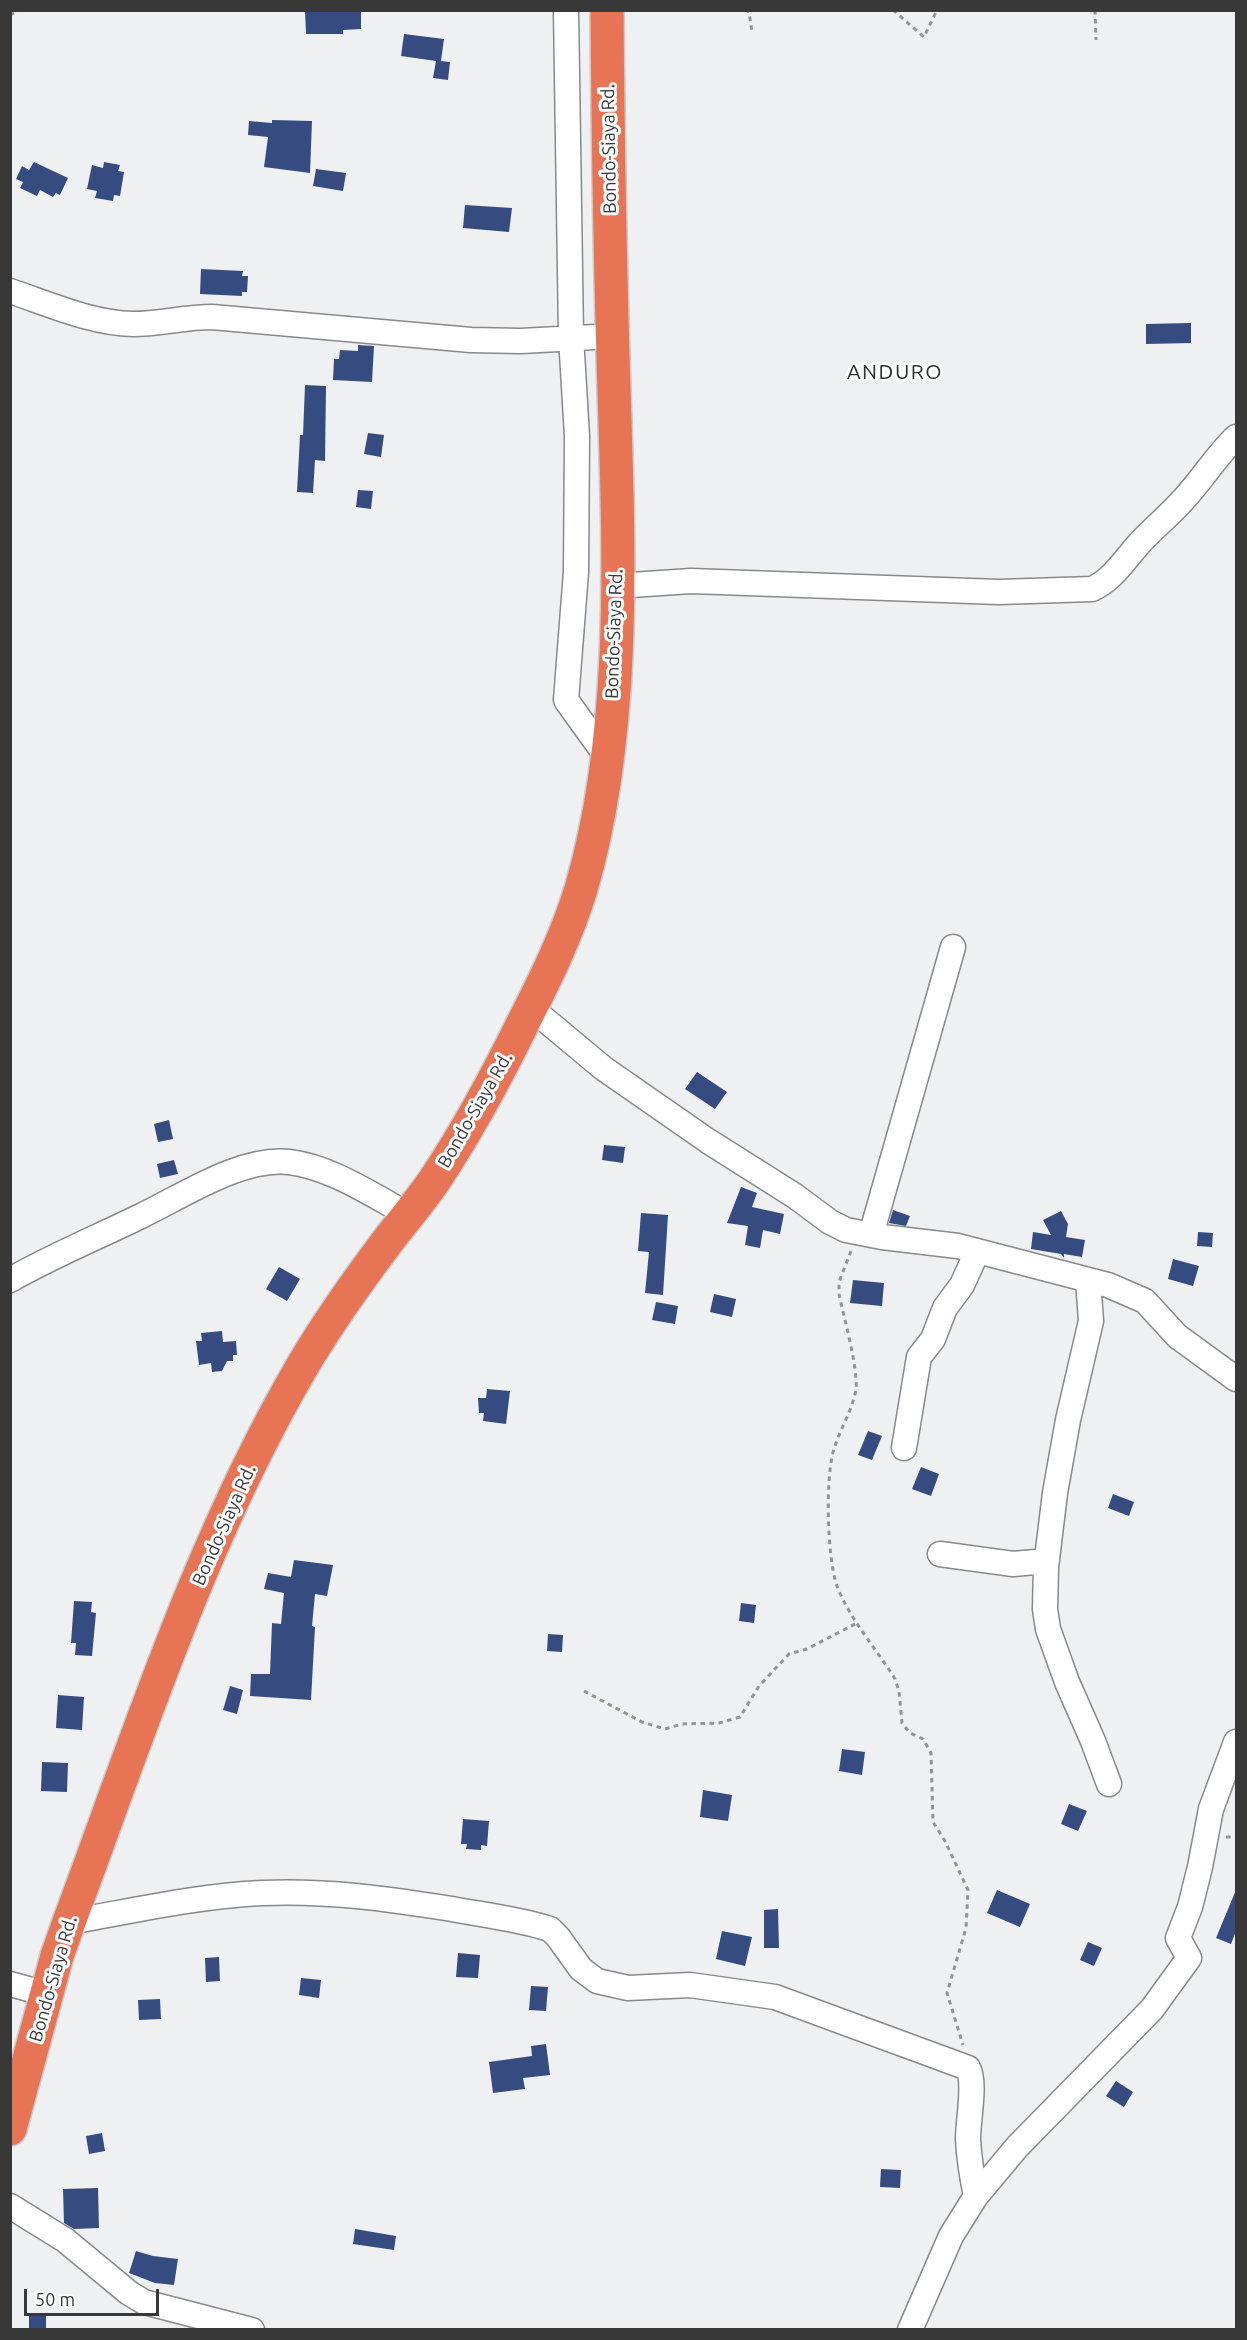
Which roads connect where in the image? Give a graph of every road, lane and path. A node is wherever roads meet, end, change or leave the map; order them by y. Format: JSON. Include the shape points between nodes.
{"nodes":[{"id":1,"x":20,"y":10,"type":"edge"},
{"id":2,"x":567,"y":10,"type":"edge"},
{"id":3,"x":607,"y":10,"type":"edge"},
{"id":4,"x":746,"y":10,"type":"edge"},
{"id":5,"x":893,"y":10,"type":"edge"},
{"id":6,"x":937,"y":10,"type":"edge"},
{"id":7,"x":1095,"y":10,"type":"edge"},
{"id":8,"x":10,"y":15,"type":"edge"},
{"id":9,"x":752,"y":32,"type":"dead end"},
{"id":10,"x":1096,"y":40,"type":"dead end"},
{"id":11,"x":10,"y":291,"type":"edge"},
{"id":12,"x":614,"y":336,"type":"junction"},
{"id":13,"x":572,"y":337,"type":"junction"},
{"id":14,"x":1236,"y":437,"type":"edge"},
{"id":15,"x":616,"y":586,"type":"junction"},
{"id":16,"x":607,"y":757,"type":"junction"},
{"id":17,"x":953,"y":947,"type":"dead end"},
{"id":18,"x":531,"y":1008,"type":"junction"},
{"id":19,"x":409,"y":1215,"type":"junction"},
{"id":20,"x":865,"y":1234,"type":"junction"},
{"id":21,"x":976,"y":1252,"type":"junction"},
{"id":22,"x":10,"y":1280,"type":"edge"},
{"id":23,"x":1088,"y":1280,"type":"junction"},
{"id":24,"x":1236,"y":1378,"type":"edge"},
{"id":25,"x":904,"y":1448,"type":"dead end"},
{"id":26,"x":940,"y":1554,"type":"dead end"},
{"id":27,"x":1047,"y":1561,"type":"junction"},
{"id":28,"x":857,"y":1623,"type":"junction"},
{"id":29,"x":584,"y":1691,"type":"dead end"},
{"id":30,"x":1236,"y":1742,"type":"edge"},
{"id":31,"x":1108,"y":1784,"type":"dead end"},
{"id":32,"x":69,"y":1922,"type":"junction"},
{"id":33,"x":10,"y":1984,"type":"edge"},
{"id":34,"x":47,"y":1994,"type":"junction"},
{"id":35,"x":972,"y":2076,"type":"junction"},
{"id":36,"x":10,"y":2129,"type":"edge"},
{"id":37,"x":976,"y":2196,"type":"junction"},
{"id":38,"x":10,"y":2206,"type":"edge"},
{"id":39,"x":243,"y":2328,"type":"edge"},
{"id":40,"x":910,"y":2330,"type":"edge"}],
"edges":[{"from":1,"to":8,"type":"path"},
{"from":2,"to":13,"type":"street"},
{"from":3,"to":12,"type":"highway","name":"Bondo-Siaya Rd."},
{"from":4,"to":9,"type":"path"},
{"from":5,"to":6,"type":"path","via":[[924,38]]},
{"from":7,"to":10,"type":"path"},
{"from":11,"to":13,"type":"street","via":[[81,315],[131,324],[212,317],[471,340]]},
{"from":12,"to":13,"type":"street"},
{"from":12,"to":15,"type":"highway","name":"Bondo-Siaya Rd."},
{"from":13,"to":16,"type":"street","via":[[578,436],[577,539],[566,700]]},
{"from":14,"to":15,"type":"street","via":[[1185,499],[1115,573],[1092,589],[999,592],[691,581]]},
{"from":15,"to":16,"type":"highway","name":"Bondo-Siaya Rd."},
{"from":16,"to":18,"type":"highway","name":"Bondo-Siaya Rd.","via":[[582,886]]},
{"from":17,"to":20,"type":"street"},
{"from":18,"to":19,"type":"highway","name":"Bondo-Siaya Rd.","via":[[461,1137]]},
{"from":18,"to":20,"type":"street","via":[[603,1068],[708,1141],[830,1222]]},
{"from":19,"to":22,"type":"street","via":[[323,1171],[274,1162],[199,1185]]},
{"from":19,"to":32,"type":"highway","name":"Bondo-Siaya Rd.","via":[[343,1302],[305,1361],[240,1485],[155,1689]]},
{"from":20,"to":21,"type":"street","via":[[958,1246]]},
{"from":20,"to":28,"type":"path","via":[[839,1282],[856,1389],[833,1450],[828,1494],[836,1583]]},
{"from":21,"to":23,"type":"street"},
{"from":21,"to":25,"type":"street","via":[[933,1339],[919,1357]]},
{"from":23,"to":24,"type":"street","via":[[1145,1301],[1177,1336]]},
{"from":23,"to":27,"type":"street","via":[[1092,1310],[1089,1334],[1060,1462]]},
{"from":26,"to":27,"type":"street","via":[[1013,1564]]},
{"from":27,"to":31,"type":"street","via":[[1048,1629]]},
{"from":28,"to":29,"type":"path","via":[[789,1654],[759,1686],[740,1717],[719,1723],[682,1724],[665,1729],[642,1722]]},
{"from":28,"to":35,"type":"path","via":[[895,1679],[902,1723],[923,1739],[931,1753],[933,1822],[968,1890],[966,1928],[947,1993]]},
{"from":30,"to":37,"type":"street","via":[[1211,1809],[1190,1907],[1178,1938],[1189,1958],[1145,2017],[1017,2147]]},
{"from":32,"to":34,"type":"highway","name":"Bondo-Siaya Rd."},
{"from":32,"to":35,"type":"street","via":[[260,1893],[360,1895],[409,1902],[550,1929],[588,1976],[608,1985],[690,1985],[775,1997],[952,2061],[968,2068]]},
{"from":33,"to":34,"type":"street"},
{"from":34,"to":36,"type":"highway","name":"Bondo-Siaya Rd."},
{"from":35,"to":37,"type":"street","via":[[968,2142]]},
{"from":37,"to":40,"type":"street","via":[[951,2236]]},
{"from":38,"to":39,"type":"street","via":[[65,2240],[144,2302]]}]}
